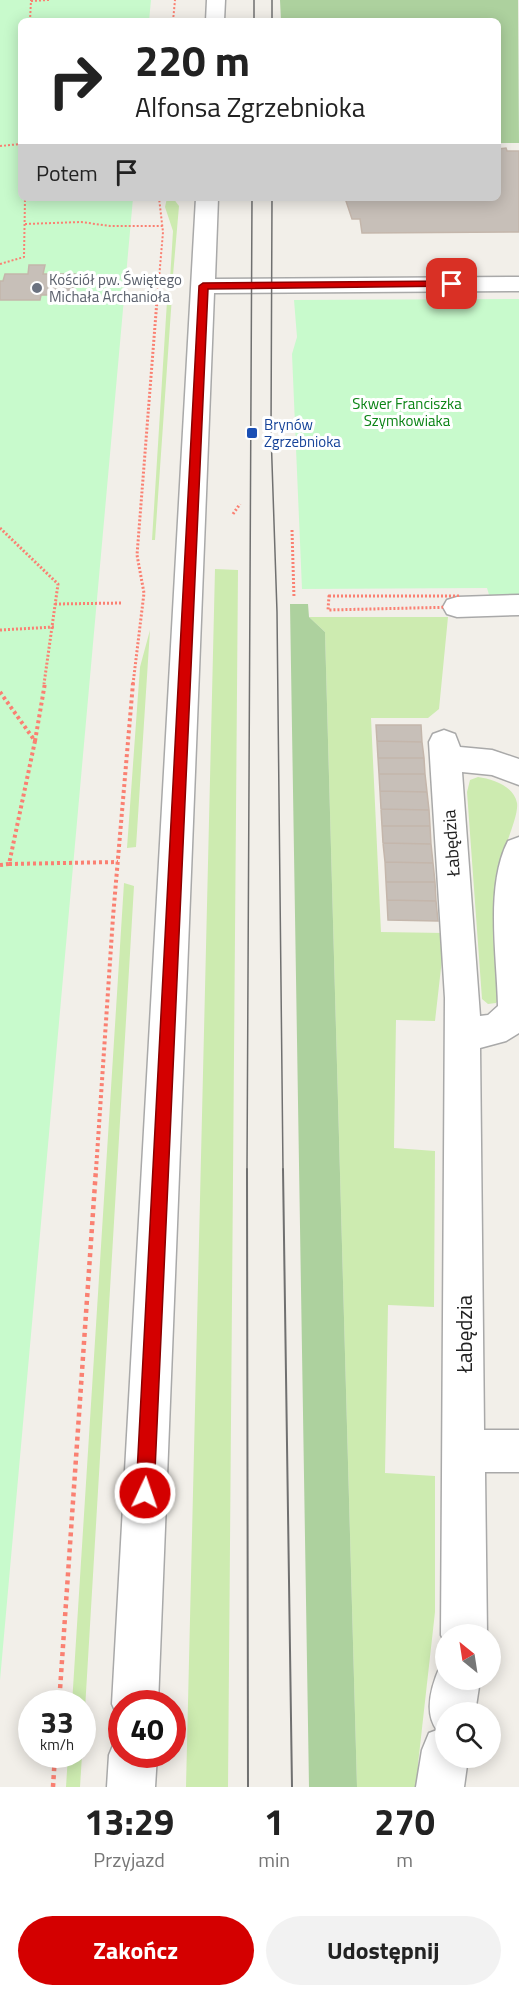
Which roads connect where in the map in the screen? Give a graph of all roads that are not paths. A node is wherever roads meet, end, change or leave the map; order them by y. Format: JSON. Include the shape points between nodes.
{"nodes":[{"id":1,"x":216,"y":0,"type":"edge"},
{"id":2,"x":215,"y":18,"type":"edge"},
{"id":3,"x":207,"y":201,"type":"edge"},
{"id":4,"x":519,"y":284,"type":"edge"},
{"id":5,"x":203,"y":286,"type":"junction"},
{"id":6,"x":458,"y":602,"type":"road end"},
{"id":7,"x":519,"y":605,"type":"edge"},
{"id":8,"x":519,"y":773,"type":"edge"},
{"id":9,"x":519,"y":850,"type":"edge"},
{"id":10,"x":462,"y":1034,"type":"junction"},
{"id":11,"x":465,"y":1451,"type":"junction"},
{"id":12,"x":519,"y":1451,"type":"edge"},
{"id":13,"x":464,"y":1624,"type":"edge"},
{"id":14,"x":136,"y":1690,"type":"edge"},
{"id":15,"x":132,"y":1768,"type":"edge"},
{"id":16,"x":443,"y":1768,"type":"edge"},
{"id":17,"x":131,"y":1787,"type":"edge"},
{"id":18,"x":440,"y":1787,"type":"edge"}],
"edges":[{"from":1,"to":2,"type":"street"},
{"from":3,"to":5,"type":"street"},
{"from":4,"to":5,"type":"street"},
{"from":5,"to":14,"type":"street"},
{"from":6,"to":7,"type":"street"},
{"from":8,"to":10,"type":"street","name":"Łabędzia","via":[[496,762],[445,751]]},
{"from":9,"to":10,"type":"street","via":[[511,891],[516,1010],[509,1022],[490,1031]]},
{"from":10,"to":11,"type":"street","name":"Łabędzia"},
{"from":11,"to":12,"type":"street"},
{"from":11,"to":13,"type":"street","name":"Łabędzia"},
{"from":15,"to":17,"type":"street"},
{"from":16,"to":18,"type":"street"}]}
